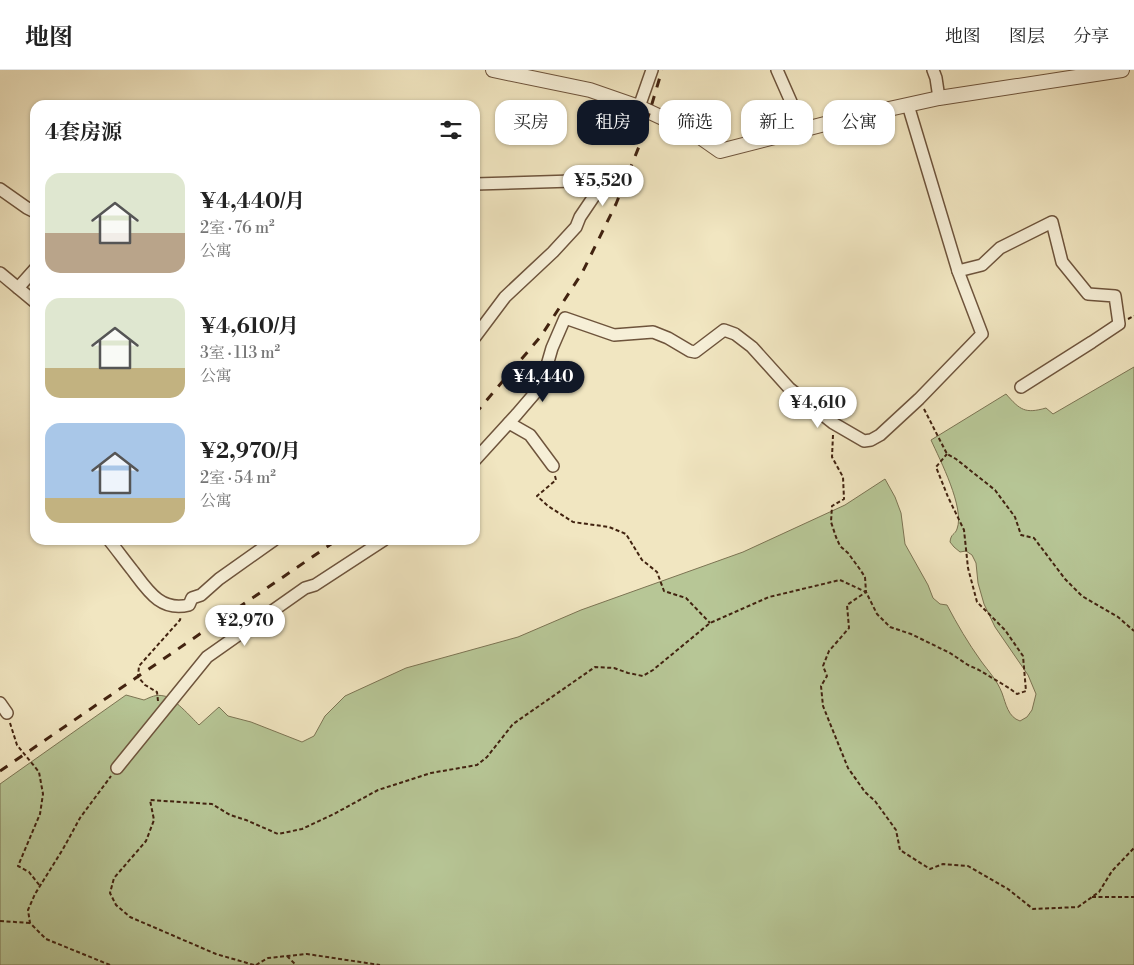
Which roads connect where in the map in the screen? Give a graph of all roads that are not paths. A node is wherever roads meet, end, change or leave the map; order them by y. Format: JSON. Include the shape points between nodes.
{"nodes":[{"id":1,"x":493,"y":70,"type":"edge"},
{"id":2,"x":652,"y":70,"type":"edge"},
{"id":3,"x":777,"y":70,"type":"edge"},
{"id":4,"x":933,"y":70,"type":"edge"},
{"id":5,"x":1122,"y":70,"type":"edge"},
{"id":6,"x":939,"y":98,"type":"junction"},
{"id":7,"x":618,"y":100,"type":"edge"},
{"id":8,"x":641,"y":100,"type":"edge"},
{"id":9,"x":790,"y":100,"type":"edge"},
{"id":10,"x":908,"y":105,"type":"junction"},
{"id":11,"x":649,"y":112,"type":"edge"},
{"id":12,"x":813,"y":128,"type":"edge"},
{"id":13,"x":741,"y":145,"type":"edge"},
{"id":14,"x":480,"y":184,"type":"edge"},
{"id":15,"x":0,"y":189,"type":"edge"},
{"id":16,"x":30,"y":210,"type":"edge"},
{"id":17,"x":958,"y":272,"type":"junction"},
{"id":18,"x":0,"y":274,"type":"edge"},
{"id":19,"x":30,"y":275,"type":"edge"},
{"id":20,"x":18,"y":288,"type":"junction"},
{"id":21,"x":30,"y":298,"type":"edge"},
{"id":22,"x":480,"y":330,"type":"edge"},
{"id":23,"x":1021,"y":386,"type":"dead end"},
{"id":24,"x":509,"y":423,"type":"junction"},
{"id":25,"x":480,"y":455,"type":"edge"},
{"id":26,"x":553,"y":466,"type":"road end"},
{"id":27,"x":112,"y":545,"type":"edge"},
{"id":28,"x":267,"y":545,"type":"edge"},
{"id":29,"x":376,"y":545,"type":"edge"},
{"id":30,"x":0,"y":703,"type":"edge"},
{"id":31,"x":7,"y":713,"type":"road end"},
{"id":32,"x":117,"y":768,"type":"road end"}],
"edges":[{"from":1,"to":7,"type":"street","via":[[590,90]]},
{"from":2,"to":8,"type":"street"},
{"from":3,"to":9,"type":"street"},
{"from":4,"to":6,"type":"street"},
{"from":5,"to":6,"type":"street"},
{"from":6,"to":10,"type":"street"},
{"from":10,"to":12,"type":"street"},
{"from":10,"to":17,"type":"street"},
{"from":11,"to":13,"type":"street","via":[[720,150]]},
{"from":14,"to":22,"type":"street","via":[[605,180],[576,227],[505,297]]},
{"from":15,"to":16,"type":"street"},
{"from":17,"to":23,"type":"street","via":[[982,265],[1000,248],[1052,222],[1062,262],[1077,282],[1088,294],[1115,296],[1119,324]]},
{"from":17,"to":24,"type":"street","via":[[982,334],[919,399],[871,440],[864,441],[828,420],[789,388],[752,347],[735,334],[724,330],[695,352],[653,332],[614,335],[565,318],[541,386]]},
{"from":18,"to":20,"type":"street"},
{"from":19,"to":20,"type":"street"},
{"from":20,"to":21,"type":"street"},
{"from":24,"to":25,"type":"street"},
{"from":24,"to":26,"type":"street","via":[[530,435]]},
{"from":27,"to":28,"type":"street","via":[[151,594],[165,604],[182,606],[190,605],[192,598],[202,595]]},
{"from":29,"to":32,"type":"street","via":[[315,585],[305,588],[207,658]]},
{"from":30,"to":31,"type":"street"}]}
